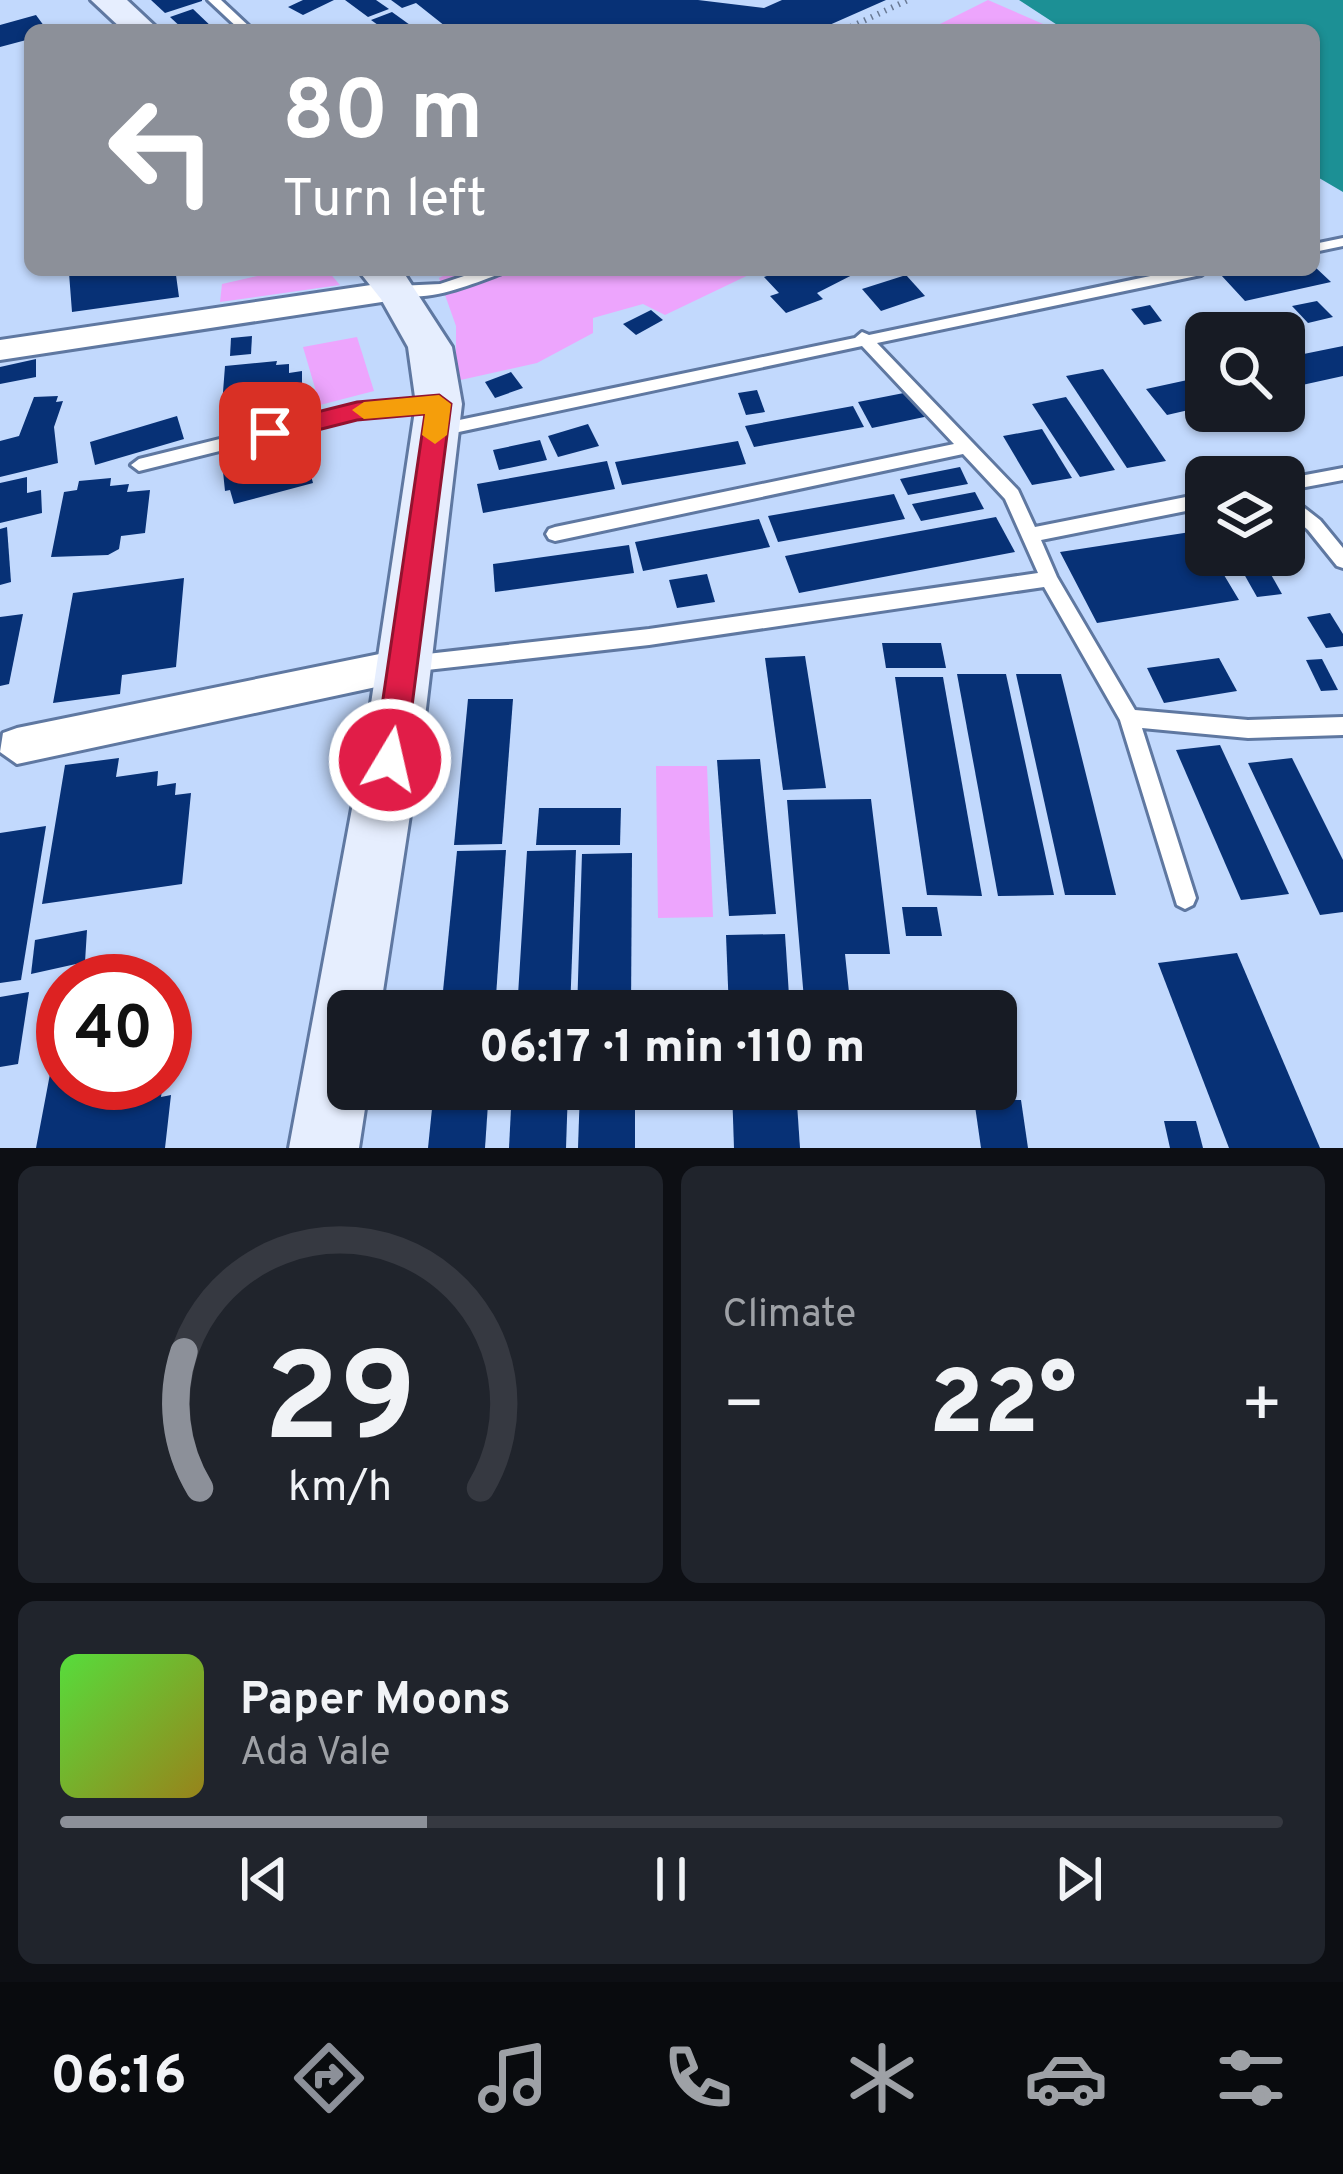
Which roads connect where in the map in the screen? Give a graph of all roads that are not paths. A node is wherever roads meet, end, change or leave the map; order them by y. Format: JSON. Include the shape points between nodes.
{"nodes":[{"id":1,"x":107,"y":0,"type":"edge"},
{"id":2,"x":214,"y":0,"type":"edge"},
{"id":3,"x":136,"y":24,"type":"edge"},
{"id":4,"x":240,"y":24,"type":"edge"},
{"id":5,"x":478,"y":276,"type":"edge"},
{"id":6,"x":1171,"y":276,"type":"edge"},
{"id":7,"x":388,"y":281,"type":"edge"},
{"id":8,"x":862,"y":337,"type":"junction"},
{"id":9,"x":0,"y":350,"type":"edge"},
{"id":10,"x":437,"y":417,"type":"junction"},
{"id":11,"x":965,"y":448,"type":"junction"},
{"id":12,"x":139,"y":465,"type":"dead end"},
{"id":13,"x":1343,"y":474,"type":"edge"},
{"id":14,"x":1305,"y":481,"type":"edge"},
{"id":15,"x":1185,"y":504,"type":"edge"},
{"id":16,"x":1305,"y":517,"type":"edge"},
{"id":17,"x":555,"y":534,"type":"dead end"},
{"id":18,"x":1030,"y":535,"type":"junction"},
{"id":19,"x":1343,"y":561,"type":"edge"},
{"id":20,"x":1049,"y":580,"type":"junction"},
{"id":21,"x":404,"y":665,"type":"junction"},
{"id":22,"x":1129,"y":718,"type":"junction"},
{"id":23,"x":1343,"y":726,"type":"edge"},
{"id":24,"x":17,"y":746,"type":"dead end"},
{"id":25,"x":1185,"y":898,"type":"dead end"},
{"id":26,"x":324,"y":1148,"type":"edge"}],
"edges":[{"from":1,"to":3,"type":"street"},
{"from":2,"to":4,"type":"lane"},
{"from":5,"to":7,"type":"lane","via":[[440,289]]},
{"from":6,"to":8,"type":"lane"},
{"from":7,"to":9,"type":"street"},
{"from":7,"to":10,"type":"street","via":[[430,347]]},
{"from":8,"to":10,"type":"lane"},
{"from":8,"to":11,"type":"lane"},
{"from":10,"to":12,"type":"lane","via":[[357,411]]},
{"from":10,"to":21,"type":"street"},
{"from":11,"to":17,"type":"lane"},
{"from":11,"to":18,"type":"lane","via":[[1012,495]]},
{"from":13,"to":14,"type":"lane"},
{"from":15,"to":18,"type":"lane"},
{"from":16,"to":19,"type":"lane"},
{"from":18,"to":20,"type":"lane"},
{"from":20,"to":21,"type":"lane"},
{"from":20,"to":22,"type":"lane"},
{"from":21,"to":24,"type":"street"},
{"from":21,"to":26,"type":"street"},
{"from":22,"to":23,"type":"lane","via":[[1248,729]]},
{"from":22,"to":25,"type":"lane"}]}
